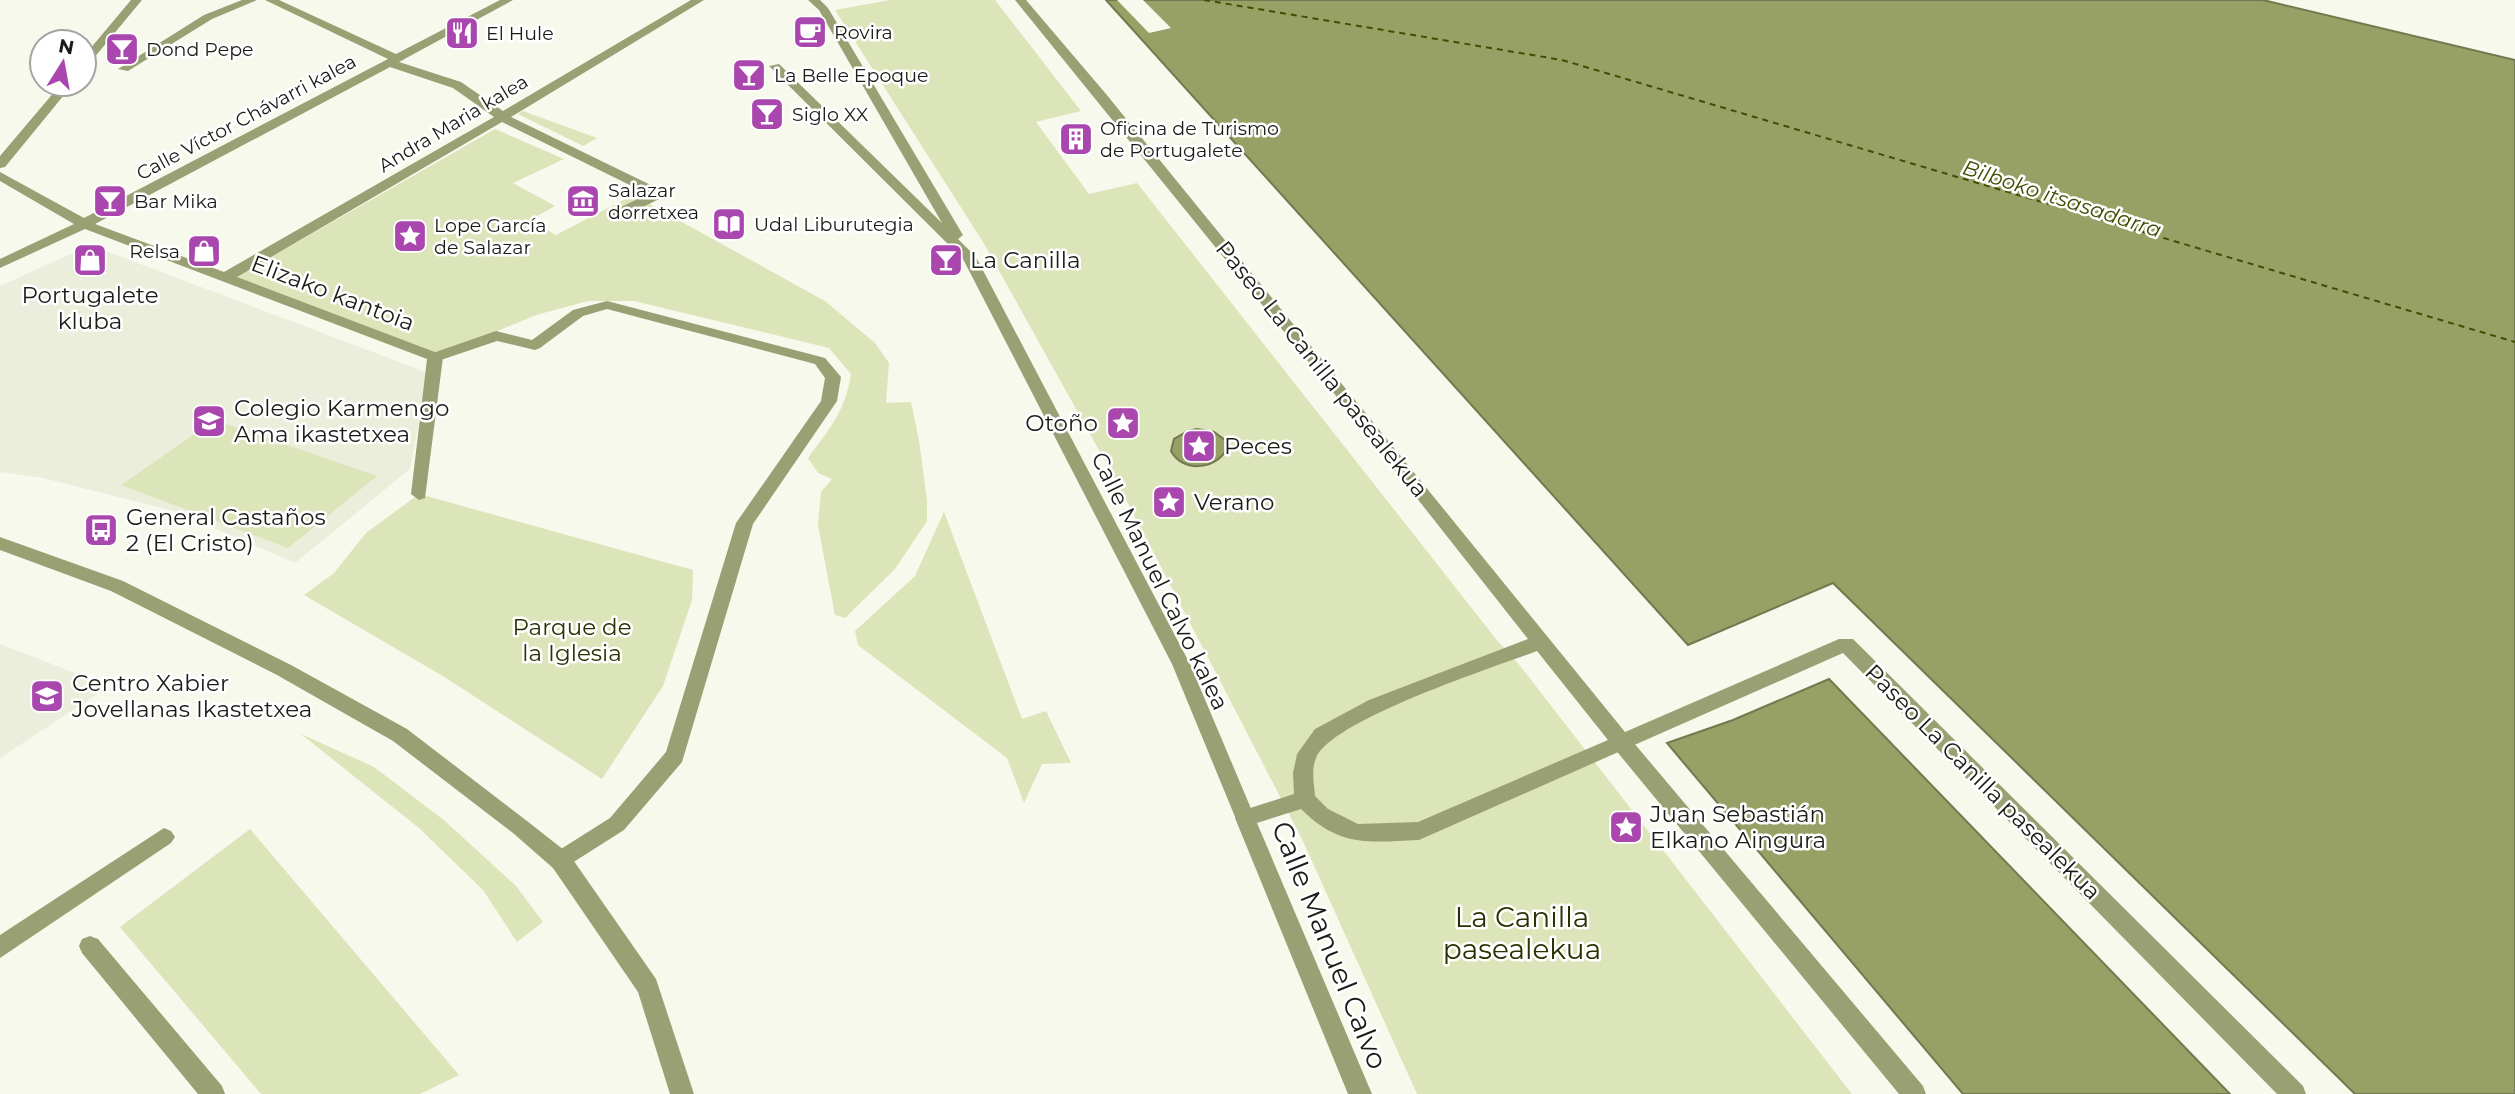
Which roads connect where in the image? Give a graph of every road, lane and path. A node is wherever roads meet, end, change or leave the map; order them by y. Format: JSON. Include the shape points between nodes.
{"nodes":[{"id":1,"x":137,"y":0,"type":"edge"},
{"id":2,"x":252,"y":0,"type":"edge"},
{"id":3,"x":270,"y":0,"type":"edge"},
{"id":4,"x":508,"y":0,"type":"edge"},
{"id":5,"x":699,"y":0,"type":"edge"},
{"id":6,"x":813,"y":0,"type":"edge"},
{"id":7,"x":1020,"y":0,"type":"edge"},
{"id":8,"x":98,"y":46,"type":"edge"},
{"id":9,"x":393,"y":61,"type":"junction"},
{"id":10,"x":775,"y":66,"type":"dead end"},
{"id":11,"x":124,"y":69,"type":"dead end"},
{"id":12,"x":55,"y":98,"type":"edge"},
{"id":13,"x":500,"y":117,"type":"junction"},
{"id":14,"x":0,"y":164,"type":"edge"},
{"id":15,"x":0,"y":176,"type":"edge"},
{"id":16,"x":614,"y":216,"type":"dead end"},
{"id":17,"x":84,"y":224,"type":"junction"},
{"id":18,"x":969,"y":257,"type":"junction"},
{"id":19,"x":0,"y":264,"type":"edge"},
{"id":20,"x":226,"y":277,"type":"junction"},
{"id":21,"x":435,"y":357,"type":"junction"},
{"id":22,"x":419,"y":494,"type":"dead end"},
{"id":23,"x":0,"y":543,"type":"edge"},
{"id":24,"x":1540,"y":642,"type":"junction"},
{"id":25,"x":1620,"y":742,"type":"junction"},
{"id":26,"x":1306,"y":799,"type":"junction"},
{"id":27,"x":1245,"y":818,"type":"junction"},
{"id":28,"x":164,"y":837,"type":"dead end"},
{"id":29,"x":561,"y":861,"type":"junction"},
{"id":30,"x":90,"y":946,"type":"dead end"},
{"id":31,"x":0,"y":948,"type":"edge"},
{"id":32,"x":213,"y":1094,"type":"edge"},
{"id":33,"x":682,"y":1094,"type":"edge"},
{"id":34,"x":1360,"y":1094,"type":"edge"},
{"id":35,"x":1914,"y":1094,"type":"edge"},
{"id":36,"x":2294,"y":1094,"type":"edge"}],
"edges":[{"from":1,"to":8,"type":"street"},
{"from":2,"to":11,"type":"street","via":[[208,17]]},
{"from":3,"to":9,"type":"street"},
{"from":4,"to":9,"type":"street","name":"Calle Víctor Chávarri kalea"},
{"from":5,"to":13,"type":"street","name":"Andra Maria kalea"},
{"from":6,"to":18,"type":"street","name":"Calle Manuel Calvo kalea","via":[[823,8]]},
{"from":7,"to":24,"type":"street","name":"Paseo La Canilla pasealekua"},
{"from":9,"to":13,"type":"street","via":[[457,85]]},
{"from":9,"to":17,"type":"street","name":"Calle Víctor Chávarri kalea"},
{"from":10,"to":18,"type":"street","name":"Calle Manuel Calvo kalea"},
{"from":12,"to":14,"type":"street"},
{"from":13,"to":16,"type":"street","via":[[658,194]]},
{"from":13,"to":20,"type":"street","name":"Andra Maria kalea"},
{"from":15,"to":17,"type":"street","name":"Elizako kantoia"},
{"from":17,"to":19,"type":"street","name":"Calle Víctor Chávarri kalea"},
{"from":17,"to":20,"type":"street","name":"Elizako kantoia"},
{"from":18,"to":27,"type":"street","name":"Calle Manuel Calvo kalea","via":[[1181,664]]},
{"from":20,"to":21,"type":"street","name":"Elizako kantoia"},
{"from":21,"to":22,"type":"street","name":"Elizako kantoia"},
{"from":21,"to":29,"type":"street","via":[[496,336],[535,345],[578,313],[607,305],[820,361],[833,377],[829,401],[745,523],[675,756],[617,824]]},
{"from":23,"to":29,"type":"street","via":[[117,586],[400,735]]},
{"from":24,"to":25,"type":"street","name":"Paseo La Canilla pasealekua"},
{"from":24,"to":26,"type":"street","via":[[1376,705],[1322,735],[1307,754],[1303,773]]},
{"from":25,"to":26,"type":"street","via":[[1419,831],[1356,833],[1321,815]]},
{"from":25,"to":35,"type":"street","name":"Paseo La Canilla pasealekua"},
{"from":25,"to":36,"type":"street","name":"Paseo La Canilla pasealekua","via":[[1846,644]]},
{"from":26,"to":27,"type":"street"},
{"from":27,"to":34,"type":"street","name":"Calle Manuel Calvo"},
{"from":28,"to":31,"type":"street"},
{"from":29,"to":33,"type":"street","via":[[648,987]]},
{"from":30,"to":32,"type":"street"}]}
